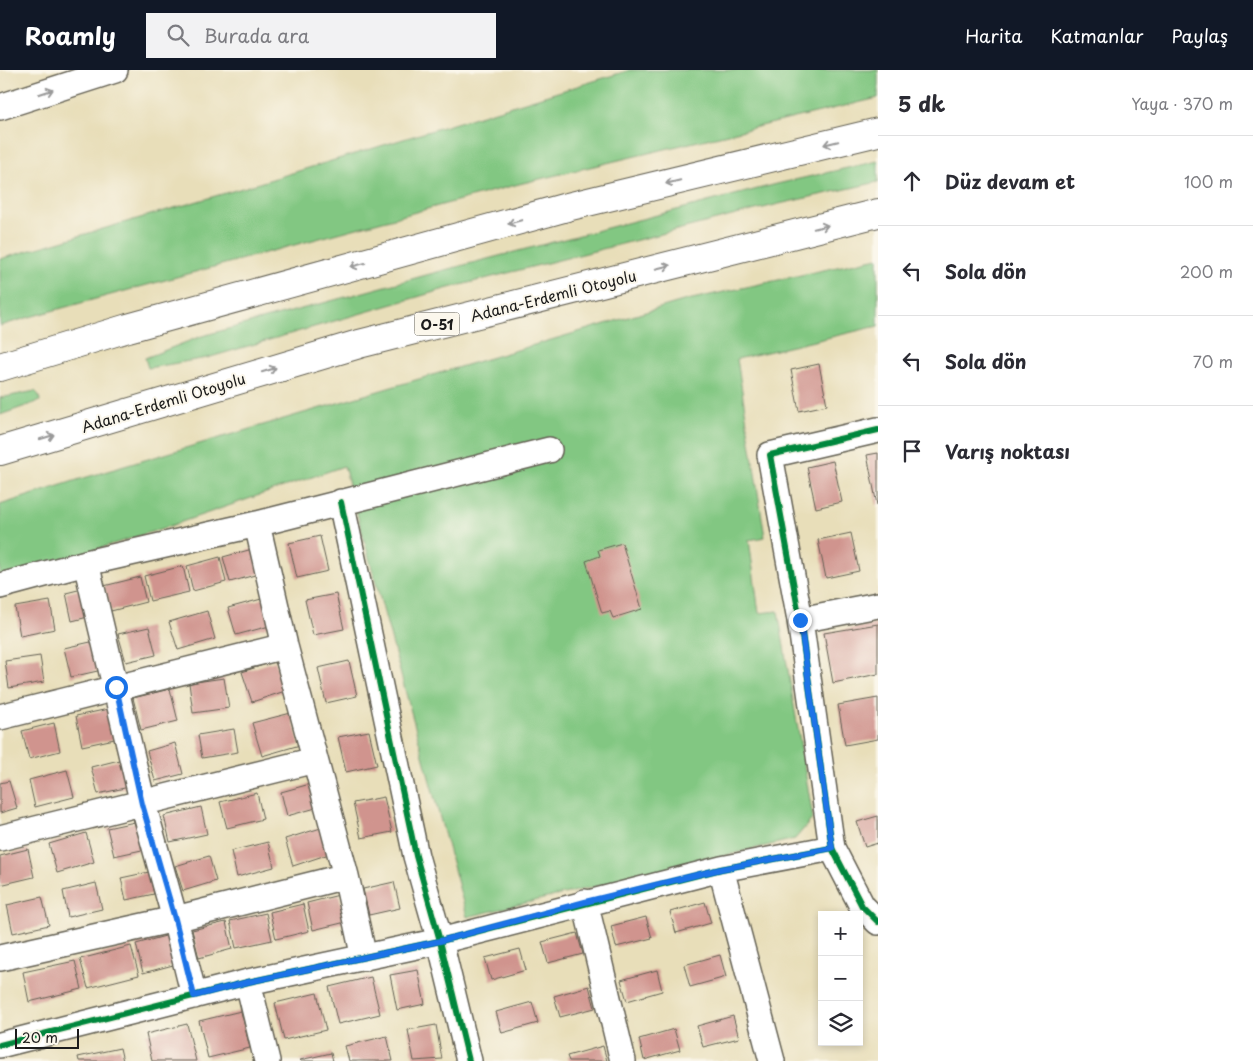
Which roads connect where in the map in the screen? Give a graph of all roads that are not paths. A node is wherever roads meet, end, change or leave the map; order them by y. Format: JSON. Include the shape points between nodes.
{"nodes":[{"id":1,"x":116,"y":70,"type":"edge"},
{"id":2,"x":0,"y":107,"type":"edge"},
{"id":3,"x":878,"y":132,"type":"edge"},
{"id":4,"x":878,"y":213,"type":"edge"},
{"id":5,"x":0,"y":367,"type":"edge"},
{"id":6,"x":878,"y":430,"type":"edge"},
{"id":7,"x":549,"y":450,"type":"dead end"},
{"id":8,"x":0,"y":451,"type":"edge"},
{"id":9,"x":341,"y":502,"type":"junction"},
{"id":10,"x":257,"y":524,"type":"junction"},
{"id":11,"x":86,"y":563,"type":"junction"},
{"id":12,"x":0,"y":586,"type":"edge"},
{"id":13,"x":878,"y":605,"type":"edge"},
{"id":14,"x":800,"y":620,"type":"junction"},
{"id":15,"x":285,"y":646,"type":"junction"},
{"id":16,"x":116,"y":687,"type":"junction"},
{"id":17,"x":0,"y":717,"type":"edge"},
{"id":18,"x":315,"y":760,"type":"junction"},
{"id":19,"x":142,"y":804,"type":"junction"},
{"id":20,"x":0,"y":838,"type":"edge"},
{"id":21,"x":832,"y":848,"type":"junction"},
{"id":22,"x":721,"y":869,"type":"junction"},
{"id":23,"x":346,"y":876,"type":"junction"},
{"id":24,"x":585,"y":902,"type":"junction"},
{"id":25,"x":175,"y":919,"type":"junction"},
{"id":26,"x":878,"y":922,"type":"edge"},
{"id":27,"x":440,"y":941,"type":"junction"},
{"id":28,"x":0,"y":958,"type":"edge"},
{"id":29,"x":364,"y":958,"type":"junction"},
{"id":30,"x":248,"y":982,"type":"junction"},
{"id":31,"x":194,"y":996,"type":"junction"},
{"id":32,"x":0,"y":1045,"type":"edge"},
{"id":33,"x":0,"y":1055,"type":"edge"},
{"id":34,"x":1,"y":1061,"type":"edge"},
{"id":35,"x":267,"y":1061,"type":"edge"},
{"id":36,"x":469,"y":1061,"type":"edge"},
{"id":37,"x":623,"y":1061,"type":"edge"},
{"id":38,"x":772,"y":1061,"type":"edge"}],
"edges":[{"from":2,"to":1,"type":"street","one_way":true},
{"from":3,"to":5,"type":"highway","one_way":true,"via":[[567,207],[128,328]]},
{"from":8,"to":4,"type":"highway","name":"Adana-Erdemli Otoyolu","number":"O-51","one_way":true,"via":[[359,344]]},
{"from":6,"to":14,"type":"street","via":[[770,454]]},
{"from":7,"to":9,"type":"street"},
{"from":9,"to":10,"type":"street"},
{"from":9,"to":27,"type":"street","via":[[416,856]]},
{"from":10,"to":11,"type":"street"},
{"from":10,"to":15,"type":"street"},
{"from":11,"to":12,"type":"street"},
{"from":11,"to":16,"type":"street"},
{"from":13,"to":14,"type":"street"},
{"from":14,"to":21,"type":"street"},
{"from":15,"to":16,"type":"street"},
{"from":15,"to":18,"type":"street"},
{"from":16,"to":17,"type":"street"},
{"from":16,"to":19,"type":"street"},
{"from":18,"to":19,"type":"street"},
{"from":18,"to":23,"type":"street"},
{"from":19,"to":20,"type":"street"},
{"from":19,"to":25,"type":"street"},
{"from":21,"to":22,"type":"street"},
{"from":21,"to":26,"type":"street","via":[[862,906]]},
{"from":22,"to":24,"type":"street"},
{"from":22,"to":38,"type":"street"},
{"from":23,"to":25,"type":"street"},
{"from":23,"to":29,"type":"street"},
{"from":24,"to":27,"type":"street"},
{"from":24,"to":37,"type":"street"},
{"from":25,"to":28,"type":"street"},
{"from":25,"to":31,"type":"street"},
{"from":27,"to":29,"type":"street"},
{"from":27,"to":36,"type":"street"},
{"from":29,"to":30,"type":"street"},
{"from":30,"to":31,"type":"street"},
{"from":30,"to":35,"type":"street"},
{"from":31,"to":32,"type":"street"},
{"from":33,"to":34,"type":"street"}]}
